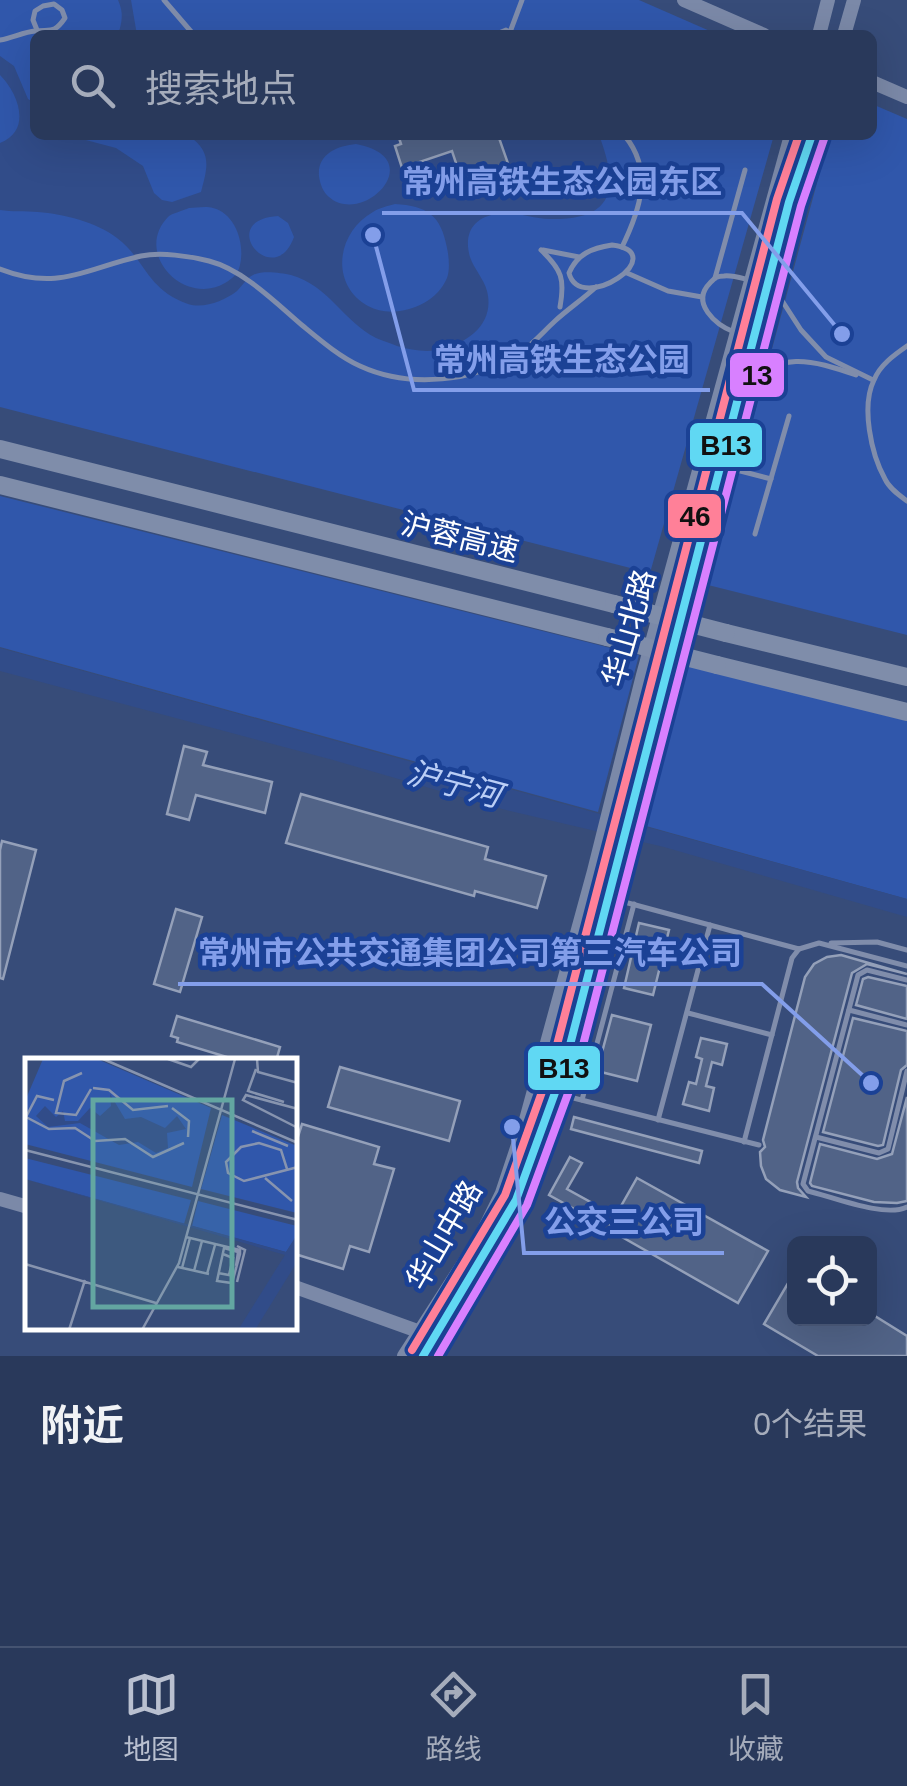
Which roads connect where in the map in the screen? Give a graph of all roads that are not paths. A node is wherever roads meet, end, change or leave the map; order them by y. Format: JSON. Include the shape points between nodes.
{"nodes":[{"id":1,"x":164,"y":0,"type":"edge"},
{"id":2,"x":522,"y":0,"type":"edge"},
{"id":3,"x":684,"y":0,"type":"edge"},
{"id":4,"x":828,"y":0,"type":"edge"},
{"id":5,"x":854,"y":0,"type":"edge"},
{"id":6,"x":51,"y":2,"type":"edge"},
{"id":7,"x":37,"y":30,"type":"edge"},
{"id":8,"x":52,"y":30,"type":"edge"},
{"id":9,"x":190,"y":30,"type":"edge"},
{"id":10,"x":513,"y":30,"type":"edge"},
{"id":11,"x":753,"y":30,"type":"edge"},
{"id":12,"x":819,"y":30,"type":"edge"},
{"id":13,"x":845,"y":30,"type":"edge"},
{"id":14,"x":30,"y":33,"type":"edge"},
{"id":15,"x":0,"y":40,"type":"edge"},
{"id":16,"x":877,"y":84,"type":"edge"},
{"id":17,"x":907,"y":97,"type":"edge"},
{"id":18,"x":629,"y":140,"type":"edge"},
{"id":19,"x":790,"y":140,"type":"edge"},
{"id":20,"x":810,"y":140,"type":"edge"},
{"id":21,"x":745,"y":170,"type":"dead end"},
{"id":22,"x":622,"y":247,"type":"junction"},
{"id":23,"x":776,"y":253,"type":"junction"},
{"id":24,"x":579,"y":257,"type":"junction"},
{"id":25,"x":0,"y":269,"type":"edge"},
{"id":26,"x":627,"y":273,"type":"junction"},
{"id":27,"x":565,"y":274,"type":"junction"},
{"id":28,"x":716,"y":278,"type":"junction"},
{"id":29,"x":752,"y":280,"type":"junction"},
{"id":30,"x":568,"y":282,"type":"junction"},
{"id":31,"x":576,"y":285,"type":"junction"},
{"id":32,"x":596,"y":287,"type":"junction"},
{"id":33,"x":702,"y":297,"type":"junction"},
{"id":34,"x":560,"y":307,"type":"junction"},
{"id":35,"x":551,"y":324,"type":"junction"},
{"id":36,"x":737,"y":333,"type":"junction"},
{"id":37,"x":907,"y":346,"type":"edge"},
{"id":38,"x":873,"y":380,"type":"junction"},
{"id":39,"x":738,"y":398,"type":"junction"},
{"id":40,"x":789,"y":416,"type":"dead end"},
{"id":41,"x":0,"y":449,"type":"edge"},
{"id":42,"x":721,"y":466,"type":"junction"},
{"id":43,"x":771,"y":479,"type":"junction"},
{"id":44,"x":0,"y":485,"type":"edge"},
{"id":45,"x":907,"y":501,"type":"edge"},
{"id":46,"x":755,"y":534,"type":"dead end"},
{"id":47,"x":907,"y":676,"type":"edge"},
{"id":48,"x":907,"y":712,"type":"edge"},
{"id":49,"x":600,"y":846,"type":"joint"},
{"id":50,"x":621,"y":854,"type":"joint"},
{"id":51,"x":588,"y":892,"type":"junction"},
{"id":52,"x":609,"y":898,"type":"junction"},
{"id":53,"x":634,"y":904,"type":"junction"},
{"id":54,"x":710,"y":925,"type":"junction"},
{"id":55,"x":819,"y":943,"type":"junction"},
{"id":56,"x":798,"y":950,"type":"junction"},
{"id":57,"x":907,"y":950,"type":"edge"},
{"id":58,"x":907,"y":966,"type":"edge"},
{"id":59,"x":907,"y":980,"type":"edge"},
{"id":60,"x":849,"y":1010,"type":"junction"},
{"id":61,"x":686,"y":1012,"type":"junction"},
{"id":62,"x":907,"y":1025,"type":"edge"},
{"id":63,"x":772,"y":1035,"type":"junction"},
{"id":64,"x":907,"y":1070,"type":"edge"},
{"id":65,"x":535,"y":1089,"type":"junction"},
{"id":66,"x":555,"y":1094,"type":"junction"},
{"id":67,"x":582,"y":1100,"type":"junction"},
{"id":68,"x":658,"y":1120,"type":"junction"},
{"id":69,"x":816,"y":1137,"type":"junction"},
{"id":70,"x":744,"y":1142,"type":"junction"},
{"id":71,"x":759,"y":1145,"type":"dead end"},
{"id":72,"x":0,"y":1199,"type":"edge"},
{"id":73,"x":25,"y":1206,"type":"edge"},
{"id":74,"x":907,"y":1208,"type":"edge"},
{"id":75,"x":298,"y":1288,"type":"edge"},
{"id":76,"x":420,"y":1332,"type":"junction"},
{"id":77,"x":435,"y":1338,"type":"junction"},
{"id":78,"x":404,"y":1356,"type":"edge"},
{"id":79,"x":422,"y":1356,"type":"edge"}],
"edges":[{"from":1,"to":9,"type":"lane"},
{"from":2,"to":10,"type":"lane"},
{"from":3,"to":11,"type":"main road"},
{"from":4,"to":12,"type":"main road"},
{"from":5,"to":13,"type":"main road"},
{"from":6,"to":7,"type":"lane","via":[[34,11]]},
{"from":6,"to":8,"type":"lane","via":[[65,18]]},
{"from":14,"to":15,"type":"lane"},
{"from":16,"to":17,"type":"main road"},
{"from":18,"to":22,"type":"lane","via":[[642,171],[642,198]]},
{"from":19,"to":29,"type":"main road","name":"华山北路"},
{"from":20,"to":23,"type":"main road","name":"华山北路"},
{"from":21,"to":28,"type":"lane"},
{"from":22,"to":24,"type":"lane","via":[[603,246]]},
{"from":22,"to":26,"type":"lane","via":[[633,260]]},
{"from":23,"to":38,"type":"lane","via":[[779,296],[800,330],[826,357]]},
{"from":23,"to":39,"type":"main road","name":"华山北路"},
{"from":24,"to":27,"type":"lane"},
{"from":24,"to":27,"type":"lane","via":[[541,250]]},
{"from":25,"to":35,"type":"lane","via":[[49,279],[145,255],[211,262],[271,298],[359,366],[392,377],[454,378],[494,367]]},
{"from":26,"to":32,"type":"lane"},
{"from":26,"to":33,"type":"lane"},
{"from":27,"to":30,"type":"lane"},
{"from":27,"to":31,"type":"lane"},
{"from":27,"to":34,"type":"lane"},
{"from":28,"to":29,"type":"lane"},
{"from":28,"to":33,"type":"lane"},
{"from":29,"to":36,"type":"main road","name":"华山北路"},
{"from":30,"to":31,"type":"lane"},
{"from":30,"to":34,"type":"lane"},
{"from":31,"to":32,"type":"lane"},
{"from":32,"to":35,"type":"lane"},
{"from":33,"to":36,"type":"lane","via":[[713,321]]},
{"from":34,"to":35,"type":"lane"},
{"from":36,"to":49,"type":"main road","name":"华山北路"},
{"from":37,"to":38,"type":"lane"},
{"from":38,"to":39,"type":"lane","via":[[808,361],[777,363],[757,374]]},
{"from":38,"to":45,"type":"lane","via":[[871,444],[886,483]]},
{"from":39,"to":42,"type":"main road","name":"华山北路"},
{"from":40,"to":43,"type":"lane"},
{"from":41,"to":47,"type":"highway","name":"沪蓉高速","bridge":true},
{"from":42,"to":43,"type":"lane"},
{"from":42,"to":50,"type":"main road","name":"华山北路"},
{"from":43,"to":46,"type":"lane"},
{"from":44,"to":48,"type":"highway","name":"沪蓉高速","bridge":true},
{"from":49,"to":51,"type":"main road","name":"华山中路"},
{"from":50,"to":52,"type":"main road","name":"华山中路"},
{"from":51,"to":52,"type":"lane"},
{"from":51,"to":65,"type":"main road","name":"华山中路"},
{"from":52,"to":53,"type":"lane"},
{"from":52,"to":66,"type":"main road","name":"华山中路"},
{"from":53,"to":54,"type":"lane"},
{"from":53,"to":67,"type":"lane"},
{"from":54,"to":56,"type":"lane"},
{"from":54,"to":61,"type":"lane"},
{"from":55,"to":56,"type":"lane"},
{"from":55,"to":57,"type":"lane","via":[[877,942]]},
{"from":55,"to":58,"type":"lane"},
{"from":56,"to":63,"type":"lane"},
{"from":59,"to":60,"type":"lane","bridge":true,"via":[[867,970],[858,975]]},
{"from":60,"to":62,"type":"lane"},
{"from":60,"to":69,"type":"lane","bridge":true},
{"from":61,"to":63,"type":"lane"},
{"from":61,"to":68,"type":"lane"},
{"from":63,"to":70,"type":"lane"},
{"from":64,"to":69,"type":"lane","via":[[888,1150]]},
{"from":65,"to":66,"type":"lane"},
{"from":65,"to":76,"type":"main road","name":"华山中路","via":[[502,1193]]},
{"from":66,"to":67,"type":"lane"},
{"from":66,"to":77,"type":"main road","name":"华山中路","via":[[516,1200]]},
{"from":67,"to":68,"type":"lane"},
{"from":68,"to":70,"type":"lane"},
{"from":69,"to":74,"type":"lane","bridge":true,"via":[[803,1184],[808,1191],[888,1211]]},
{"from":70,"to":71,"type":"lane"},
{"from":72,"to":73,"type":"main road"},
{"from":75,"to":76,"type":"main road"},
{"from":76,"to":77,"type":"main road"},
{"from":76,"to":78,"type":"main road","name":"华山中路"},
{"from":77,"to":79,"type":"main road","name":"华山中路"}]}
